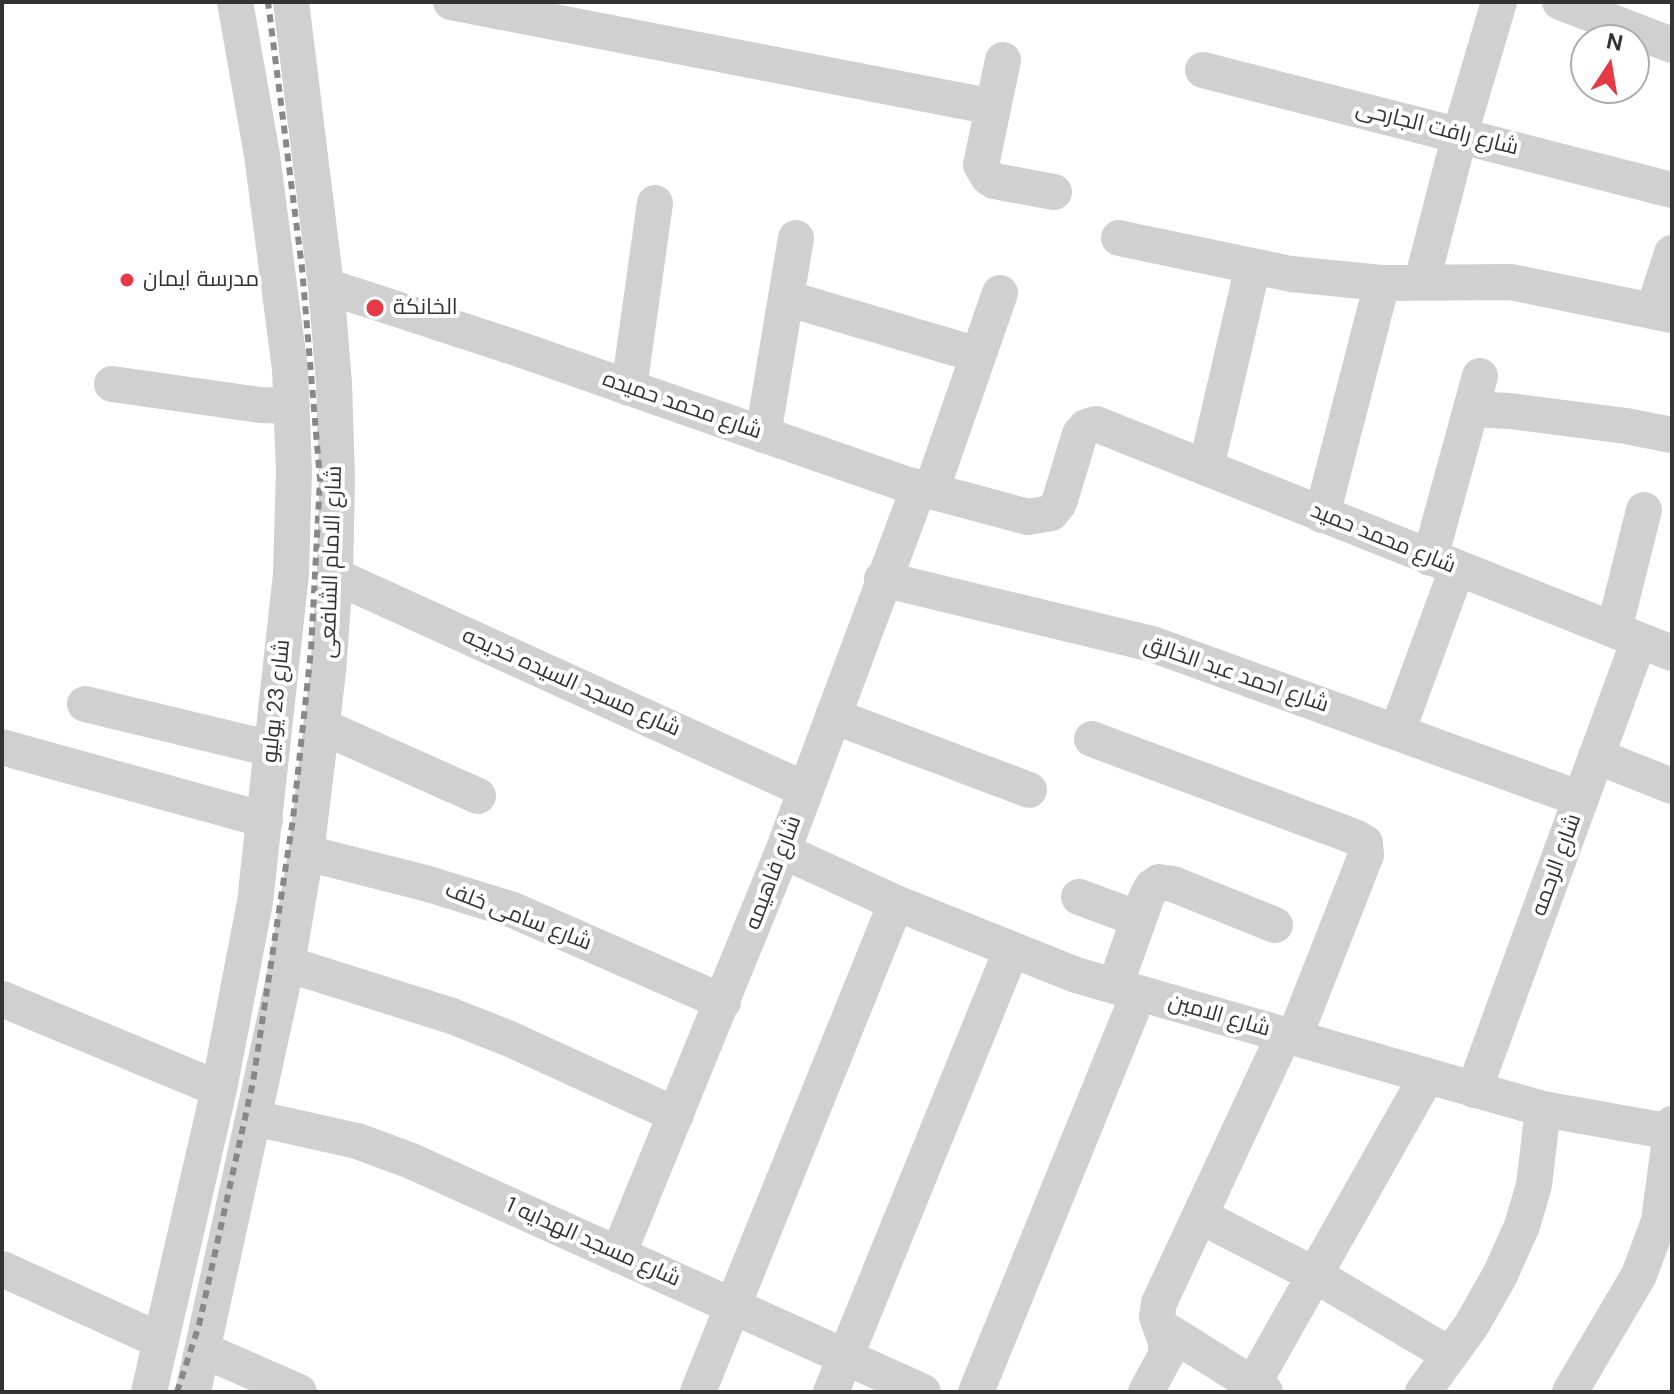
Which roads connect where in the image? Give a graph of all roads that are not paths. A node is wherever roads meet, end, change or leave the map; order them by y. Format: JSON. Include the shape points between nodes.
{"nodes":[{"id":1,"x":235,"y":2,"type":"edge"},
{"id":2,"x":291,"y":2,"type":"edge"},
{"id":3,"x":451,"y":2,"type":"edge"},
{"id":4,"x":1499,"y":2,"type":"edge"},
{"id":5,"x":1560,"y":2,"type":"edge"},
{"id":6,"x":1672,"y":45,"type":"edge"},
{"id":7,"x":1003,"y":60,"type":"dead end"},
{"id":8,"x":1203,"y":70,"type":"dead end"},
{"id":9,"x":993,"y":107,"type":"junction"},
{"id":10,"x":1460,"y":134,"type":"junction"},
{"id":11,"x":1672,"y":190,"type":"edge"},
{"id":12,"x":1054,"y":192,"type":"dead end"},
{"id":13,"x":655,"y":203,"type":"dead end"},
{"id":14,"x":796,"y":238,"type":"dead end"},
{"id":15,"x":1119,"y":238,"type":"dead end"},
{"id":16,"x":1672,"y":253,"type":"edge"},
{"id":17,"x":1253,"y":266,"type":"junction"},
{"id":18,"x":1422,"y":281,"type":"junction"},
{"id":19,"x":1382,"y":283,"type":"junction"},
{"id":20,"x":326,"y":286,"type":"junction"},
{"id":21,"x":1000,"y":293,"type":"dead end"},
{"id":22,"x":786,"y":298,"type":"junction"},
{"id":23,"x":1662,"y":313,"type":"edge"},
{"id":24,"x":978,"y":355,"type":"junction"},
{"id":25,"x":112,"y":384,"type":"dead end"},
{"id":26,"x":629,"y":388,"type":"junction"},
{"id":27,"x":292,"y":406,"type":"junction"},
{"id":28,"x":763,"y":435,"type":"junction"},
{"id":29,"x":1672,"y":435,"type":"edge"},
{"id":30,"x":1206,"y":468,"type":"junction"},
{"id":31,"x":925,"y":489,"type":"junction"},
{"id":32,"x":1644,"y":510,"type":"dead end"},
{"id":33,"x":1322,"y":515,"type":"junction"},
{"id":34,"x":1040,"y":517,"type":"joint"},
{"id":35,"x":1443,"y":564,"type":"junction"},
{"id":36,"x":335,"y":576,"type":"junction"},
{"id":37,"x":882,"y":579,"type":"junction"},
{"id":38,"x":1642,"y":641,"type":"edge"},
{"id":39,"x":85,"y":704,"type":"dead end"},
{"id":40,"x":833,"y":716,"type":"junction"},
{"id":41,"x":321,"y":726,"type":"junction"},
{"id":42,"x":1397,"y":732,"type":"junction"},
{"id":43,"x":1092,"y":739,"type":"dead end"},
{"id":44,"x":2,"y":747,"type":"edge"},
{"id":45,"x":272,"y":749,"type":"junction"},
{"id":46,"x":1596,"y":756,"type":"junction"},
{"id":47,"x":1672,"y":786,"type":"edge"},
{"id":48,"x":806,"y":790,"type":"junction"},
{"id":49,"x":1029,"y":790,"type":"dead end"},
{"id":50,"x":478,"y":796,"type":"dead end"},
{"id":51,"x":1581,"y":799,"type":"junction"},
{"id":52,"x":265,"y":820,"type":"junction"},
{"id":53,"x":783,"y":851,"type":"junction"},
{"id":54,"x":306,"y":853,"type":"junction"},
{"id":55,"x":1079,"y":897,"type":"dead end"},
{"id":56,"x":896,"y":903,"type":"junction"},
{"id":57,"x":1139,"y":919,"type":"junction"},
{"id":58,"x":1275,"y":925,"type":"dead end"},
{"id":59,"x":1011,"y":951,"type":"junction"},
{"id":60,"x":287,"y":964,"type":"junction"},
{"id":61,"x":1127,"y":990,"type":"junction"},
{"id":62,"x":2,"y":999,"type":"edge"},
{"id":63,"x":723,"y":1002,"type":"junction"},
{"id":64,"x":1289,"y":1036,"type":"junction"},
{"id":65,"x":1427,"y":1076,"type":"junction"},
{"id":66,"x":219,"y":1089,"type":"junction"},
{"id":67,"x":1474,"y":1090,"type":"junction"},
{"id":68,"x":1543,"y":1109,"type":"junction"},
{"id":69,"x":676,"y":1115,"type":"junction"},
{"id":70,"x":254,"y":1118,"type":"junction"},
{"id":71,"x":1672,"y":1129,"type":"edge"},
{"id":72,"x":1200,"y":1216,"type":"junction"},
{"id":73,"x":618,"y":1255,"type":"junction"},
{"id":74,"x":2,"y":1269,"type":"edge"},
{"id":75,"x":1315,"y":1275,"type":"junction"},
{"id":76,"x":734,"y":1305,"type":"junction"},
{"id":77,"x":1163,"y":1328,"type":"junction"},
{"id":78,"x":161,"y":1341,"type":"junction"},
{"id":79,"x":203,"y":1350,"type":"junction"},
{"id":80,"x":1450,"y":1355,"type":"junction"},
{"id":81,"x":846,"y":1359,"type":"junction"},
{"id":82,"x":1579,"y":1387,"type":"edge"},
{"id":83,"x":1259,"y":1388,"type":"edge"},
{"id":84,"x":149,"y":1392,"type":"edge"},
{"id":85,"x":193,"y":1392,"type":"edge"},
{"id":86,"x":299,"y":1392,"type":"edge"},
{"id":87,"x":698,"y":1392,"type":"edge"},
{"id":88,"x":831,"y":1392,"type":"edge"},
{"id":89,"x":923,"y":1392,"type":"edge"},
{"id":90,"x":976,"y":1392,"type":"edge"},
{"id":91,"x":1146,"y":1392,"type":"edge"},
{"id":92,"x":1423,"y":1392,"type":"edge"}],
"edges":[{"from":1,"to":27,"type":"street","name":"شارع 23 يوليو","via":[[276,253]]},
{"from":2,"to":20,"type":"street","name":"شارع الامام الشافعى"},
{"from":3,"to":9,"type":"street"},
{"from":4,"to":10,"type":"street"},
{"from":5,"to":6,"type":"street"},
{"from":7,"to":9,"type":"street"},
{"from":8,"to":10,"type":"street","name":"شارع رافت الجارحى"},
{"from":9,"to":12,"type":"street","via":[[981,158],[984,172],[994,181]]},
{"from":10,"to":11,"type":"street","name":"شارع رافت الجارحى"},
{"from":10,"to":18,"type":"street"},
{"from":13,"to":26,"type":"street"},
{"from":14,"to":22,"type":"street"},
{"from":15,"to":17,"type":"street"},
{"from":16,"to":23,"type":"street"},
{"from":17,"to":19,"type":"street"},
{"from":17,"to":30,"type":"street"},
{"from":18,"to":19,"type":"street"},
{"from":18,"to":23,"type":"street","via":[[1511,282]]},
{"from":19,"to":33,"type":"street"},
{"from":20,"to":26,"type":"street","name":"شارع محمد حميده"},
{"from":20,"to":36,"type":"street","name":"شارع الامام الشافعى","via":[[335,410]]},
{"from":21,"to":24,"type":"street","name":"شارع فاهيمه"},
{"from":22,"to":24,"type":"street"},
{"from":22,"to":28,"type":"street"},
{"from":24,"to":31,"type":"street","name":"شارع فاهيمه"},
{"from":25,"to":27,"type":"street"},
{"from":26,"to":28,"type":"street","name":"شارع محمد حميده"},
{"from":27,"to":45,"type":"street","name":"شارع 23 يوليو","via":[[291,574]]},
{"from":28,"to":31,"type":"street","name":"شارع محمد حميده"},
{"from":29,"to":35,"type":"street","via":[[1525,413],[1475,392]]},
{"from":30,"to":33,"type":"street","name":"شارع محمد حميد"},
{"from":30,"to":34,"type":"street","name":"شارع محمد حميد","via":[[1096,424],[1080,434],[1059,503]]},
{"from":31,"to":34,"type":"street","name":"شارع محمد حميده"},
{"from":31,"to":37,"type":"street","name":"شارع فاهيمه"},
{"from":32,"to":38,"type":"street","name":"شارع الرحمه"},
{"from":33,"to":35,"type":"street","name":"شارع محمد حميد"},
{"from":35,"to":38,"type":"street","name":"شارع محمد حميد"},
{"from":35,"to":42,"type":"street"},
{"from":36,"to":41,"type":"street","name":"شارع الامام الشافعى"},
{"from":36,"to":48,"type":"street","name":"شارع مسجد السيده خديجه"},
{"from":37,"to":40,"type":"street","name":"شارع فاهيمه"},
{"from":37,"to":42,"type":"street","name":"شارع احمد عبد الخالق","via":[[1152,644]]},
{"from":38,"to":46,"type":"street","name":"شارع الرحمه"},
{"from":39,"to":45,"type":"street"},
{"from":40,"to":48,"type":"street","name":"شارع فاهيمه"},
{"from":40,"to":49,"type":"street"},
{"from":41,"to":50,"type":"street"},
{"from":41,"to":54,"type":"street","name":"شارع الامام الشافعى"},
{"from":42,"to":51,"type":"street","name":"شارع احمد عبد الخالق"},
{"from":43,"to":64,"type":"street","via":[[1365,843],[1366,855]]},
{"from":44,"to":52,"type":"street"},
{"from":45,"to":52,"type":"street","name":"شارع 23 يوليو"},
{"from":46,"to":47,"type":"street"},
{"from":46,"to":51,"type":"street","name":"شارع الرحمه"},
{"from":48,"to":53,"type":"street","name":"شارع فاهيمه"},
{"from":51,"to":67,"type":"street","name":"شارع الرحمه"},
{"from":52,"to":66,"type":"street","name":"شارع 23 يوليو"},
{"from":53,"to":56,"type":"street","name":"شارع الامين"},
{"from":53,"to":63,"type":"street","name":"شارع فاهيمه"},
{"from":54,"to":60,"type":"street","name":"شارع الامام الشافعى"},
{"from":54,"to":63,"type":"street","name":"شارع سامى خلف","via":[[513,910]]},
{"from":55,"to":57,"type":"street"},
{"from":56,"to":59,"type":"street","name":"شارع الامين"},
{"from":56,"to":76,"type":"street"},
{"from":57,"to":58,"type":"street","via":[[1159,882]]},
{"from":57,"to":61,"type":"street"},
{"from":59,"to":61,"type":"street","name":"شارع الامين"},
{"from":59,"to":81,"type":"street"},
{"from":60,"to":69,"type":"street","via":[[467,1022]]},
{"from":60,"to":70,"type":"street","name":"شارع الامام الشافعى"},
{"from":61,"to":64,"type":"street","name":"شارع الامين"},
{"from":61,"to":90,"type":"street"},
{"from":62,"to":66,"type":"street"},
{"from":63,"to":69,"type":"street","name":"شارع فاهيمه"},
{"from":64,"to":65,"type":"street","name":"شارع الامين"},
{"from":64,"to":72,"type":"street"},
{"from":65,"to":67,"type":"street","name":"شارع الامين"},
{"from":65,"to":75,"type":"street"},
{"from":66,"to":78,"type":"street","name":"شارع 23 يوليو"},
{"from":67,"to":68,"type":"street","name":"شارع الامين"},
{"from":68,"to":71,"type":"street","name":"شارع الامين"},
{"from":68,"to":80,"type":"street","via":[[1534,1185],[1522,1226],[1500,1275]]},
{"from":69,"to":73,"type":"street","name":"شارع فاهيمه"},
{"from":70,"to":73,"type":"street","name":"شارع مسجد الهدايه 1","via":[[357,1141],[409,1160]]},
{"from":70,"to":79,"type":"street","name":"شارع الامام الشافعى"},
{"from":71,"to":82,"type":"street","via":[[1659,1221],[1639,1275]]},
{"from":72,"to":75,"type":"street"},
{"from":72,"to":77,"type":"street","via":[[1159,1303],[1157,1317]]},
{"from":73,"to":76,"type":"street","name":"شارع مسجد الهدايه 1"},
{"from":74,"to":78,"type":"street"},
{"from":75,"to":80,"type":"street"},
{"from":75,"to":83,"type":"street"},
{"from":76,"to":81,"type":"street","name":"شارع مسجد الهدايه 1"},
{"from":76,"to":87,"type":"street"},
{"from":77,"to":83,"type":"street"},
{"from":77,"to":91,"type":"street","via":[[1166,1355]]},
{"from":78,"to":84,"type":"street","name":"شارع 23 يوليو"},
{"from":79,"to":85,"type":"street","name":"شارع الامام الشافعى"},
{"from":79,"to":86,"type":"street"},
{"from":80,"to":92,"type":"street"},
{"from":81,"to":88,"type":"street"},
{"from":81,"to":89,"type":"street","name":"شارع مسجد الهدايه 1"}]}
